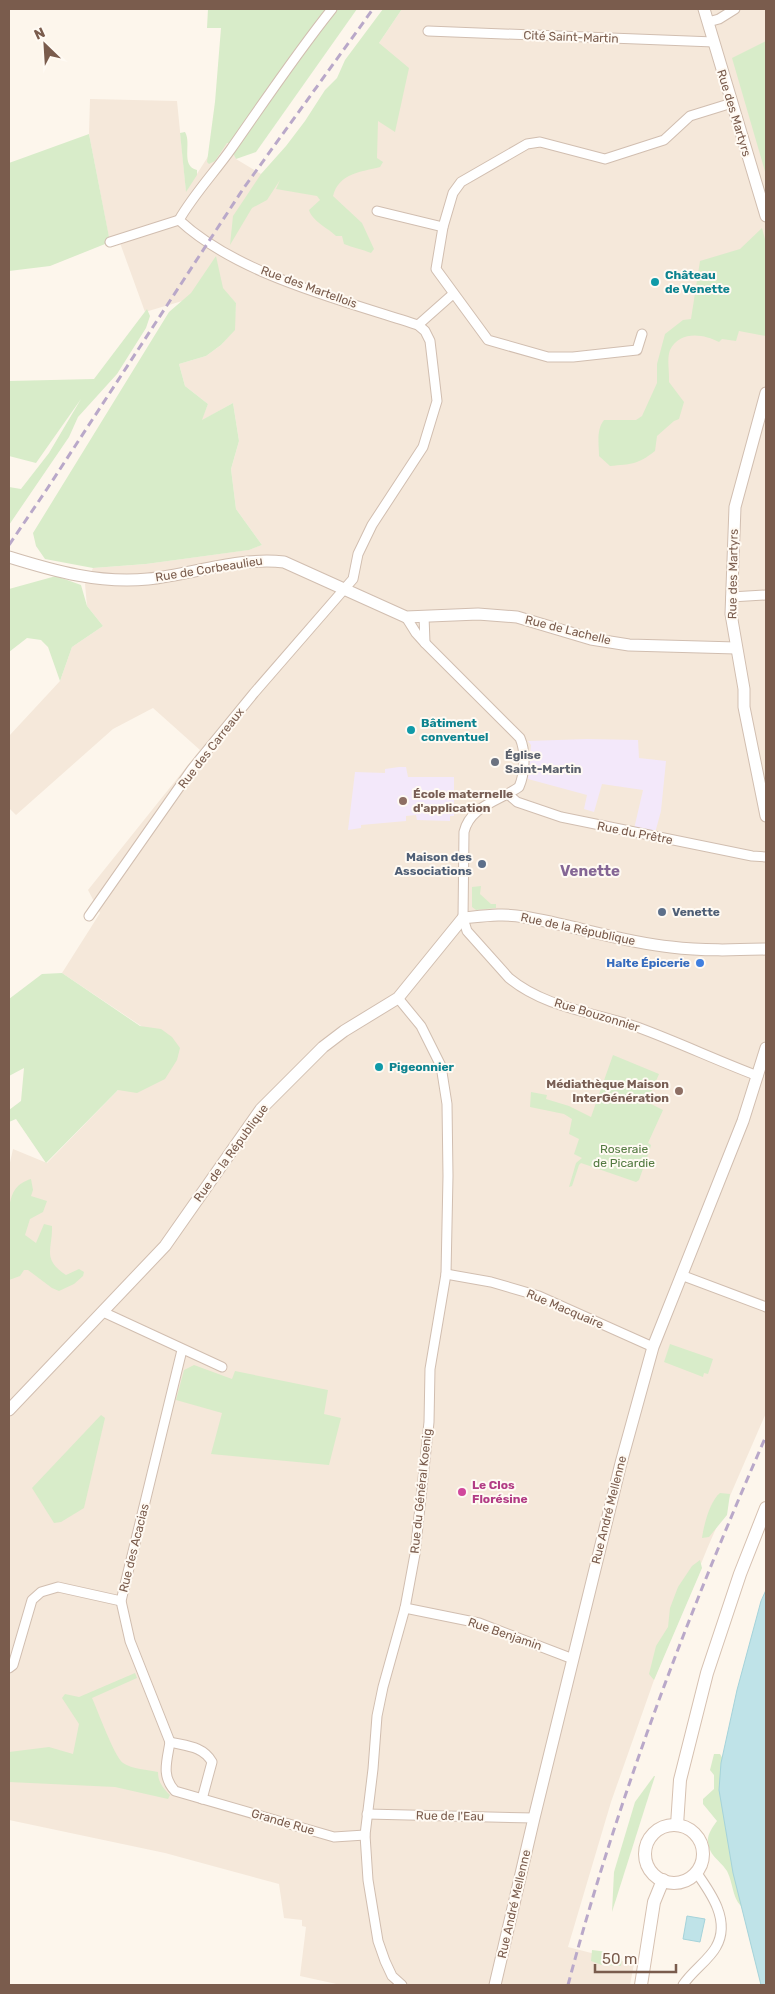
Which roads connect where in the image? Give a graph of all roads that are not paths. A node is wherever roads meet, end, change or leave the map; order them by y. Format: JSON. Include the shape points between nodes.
{"nodes":[{"id":1,"x":332,"y":9,"type":"edge"},
{"id":2,"x":704,"y":9,"type":"edge"},
{"id":3,"x":735,"y":9,"type":"edge"},
{"id":4,"x":708,"y":22,"type":"junction"},
{"id":5,"x":428,"y":31,"type":"dead end"},
{"id":6,"x":714,"y":42,"type":"junction"},
{"id":7,"x":732,"y":103,"type":"junction"},
{"id":8,"x":377,"y":211,"type":"dead end"},
{"id":9,"x":766,"y":216,"type":"edge"},
{"id":10,"x":179,"y":220,"type":"junction"},
{"id":11,"x":443,"y":227,"type":"junction"},
{"id":12,"x":110,"y":242,"type":"dead end"},
{"id":13,"x":453,"y":294,"type":"junction"},
{"id":14,"x":418,"y":325,"type":"junction"},
{"id":15,"x":642,"y":334,"type":"dead end"},
{"id":16,"x":766,"y":393,"type":"edge"},
{"id":17,"x":9,"y":557,"type":"edge"},
{"id":18,"x":345,"y":590,"type":"junction"},
{"id":19,"x":766,"y":596,"type":"edge"},
{"id":20,"x":731,"y":597,"type":"junction"},
{"id":21,"x":404,"y":616,"type":"junction"},
{"id":22,"x":424,"y":616,"type":"junction"},
{"id":23,"x":425,"y":643,"type":"junction"},
{"id":24,"x":736,"y":648,"type":"junction"},
{"id":25,"x":508,"y":794,"type":"junction"},
{"id":26,"x":766,"y":816,"type":"edge"},
{"id":27,"x":766,"y":856,"type":"edge"},
{"id":28,"x":89,"y":916,"type":"dead end"},
{"id":29,"x":463,"y":918,"type":"junction"},
{"id":30,"x":766,"y":949,"type":"edge"},
{"id":31,"x":398,"y":998,"type":"junction"},
{"id":32,"x":766,"y":1048,"type":"edge"},
{"id":33,"x":758,"y":1076,"type":"junction"},
{"id":34,"x":446,"y":1274,"type":"junction"},
{"id":35,"x":681,"y":1275,"type":"junction"},
{"id":36,"x":766,"y":1307,"type":"edge"},
{"id":37,"x":103,"y":1312,"type":"junction"},
{"id":38,"x":653,"y":1347,"type":"junction"},
{"id":39,"x":182,"y":1350,"type":"junction"},
{"id":40,"x":222,"y":1366,"type":"dead end"},
{"id":41,"x":9,"y":1410,"type":"edge"},
{"id":42,"x":766,"y":1508,"type":"edge"},
{"id":43,"x":122,"y":1601,"type":"junction"},
{"id":44,"x":406,"y":1608,"type":"junction"},
{"id":45,"x":573,"y":1659,"type":"junction"},
{"id":46,"x":9,"y":1668,"type":"edge"},
{"id":47,"x":170,"y":1742,"type":"junction"},
{"id":48,"x":202,"y":1799,"type":"junction"},
{"id":49,"x":366,"y":1814,"type":"junction"},
{"id":50,"x":534,"y":1818,"type":"junction"},
{"id":51,"x":677,"y":1825,"type":"junction"},
{"id":52,"x":365,"y":1835,"type":"junction"},
{"id":53,"x":696,"y":1872,"type":"junction"},
{"id":54,"x":663,"y":1880,"type":"junction"},
{"id":55,"x":402,"y":1985,"type":"edge"},
{"id":56,"x":495,"y":1985,"type":"edge"},
{"id":57,"x":641,"y":1985,"type":"edge"},
{"id":58,"x":683,"y":1985,"type":"edge"}],
"edges":[{"from":1,"to":10,"type":"street"},
{"from":2,"to":4,"type":"street","name":"Rue des Martyrs"},
{"from":3,"to":4,"type":"street"},
{"from":4,"to":6,"type":"street","name":"Rue des Martyrs"},
{"from":5,"to":6,"type":"street","name":"Cité Saint-Martin"},
{"from":6,"to":7,"type":"street","name":"Rue des Martyrs"},
{"from":7,"to":9,"type":"street","name":"Rue des Martyrs"},
{"from":7,"to":11,"type":"street","via":[[690,116],[664,140],[605,159],[540,142],[527,144],[461,182],[453,193]]},
{"from":8,"to":11,"type":"street"},
{"from":10,"to":12,"type":"street"},
{"from":10,"to":14,"type":"street","name":"Rue des Martellois","via":[[233,258],[304,288]]},
{"from":11,"to":13,"type":"street","via":[[436,269]]},
{"from":13,"to":14,"type":"street"},
{"from":13,"to":15,"type":"street","via":[[488,340],[548,357],[637,350]]},
{"from":14,"to":18,"type":"street","via":[[430,340],[436,401],[423,447],[372,524],[358,554],[353,579]]},
{"from":16,"to":20,"type":"street","name":"Rue des Martyrs","via":[[735,507]]},
{"from":17,"to":18,"type":"street","name":"Rue de Corbeaulieu","via":[[99,580],[146,579],[263,560],[284,562]]},
{"from":18,"to":21,"type":"street","name":"Rue de Corbeaulieu"},
{"from":18,"to":28,"type":"street","name":"Rue des Carreaux","via":[[254,693],[192,770]]},
{"from":19,"to":20,"type":"street"},
{"from":20,"to":24,"type":"street","name":"Rue des Martyrs"},
{"from":21,"to":22,"type":"street","name":"Rue de Lachelle"},
{"from":21,"to":23,"type":"street"},
{"from":22,"to":23,"type":"street"},
{"from":22,"to":24,"type":"street","name":"Rue de Lachelle","via":[[478,614],[517,617],[591,639],[629,645]]},
{"from":23,"to":25,"type":"street","via":[[520,738],[525,748],[521,781],[519,787]]},
{"from":24,"to":26,"type":"street","name":"Rue des Martyrs"},
{"from":25,"to":27,"type":"street","name":"Rue du Prêtre","via":[[517,802],[561,817],[752,856]]},
{"from":25,"to":29,"type":"street","via":[[479,809],[466,825]]},
{"from":29,"to":30,"type":"street","name":"Rue de la République","via":[[524,916],[670,947]]},
{"from":29,"to":31,"type":"street","name":"Rue de la République"},
{"from":29,"to":33,"type":"street","name":"Rue Bouzonnier","via":[[467,931],[516,984],[564,1006],[636,1027]]},
{"from":31,"to":34,"type":"street","name":"Rue du Général Koenig","via":[[420,1026],[441,1066],[444,1079],[448,1176]]},
{"from":31,"to":37,"type":"street","name":"Rue de la République","via":[[323,1047],[261,1109],[165,1246]]},
{"from":32,"to":33,"type":"street","name":"Rue André Mellenne"},
{"from":33,"to":35,"type":"street","name":"Rue André Mellenne"},
{"from":34,"to":38,"type":"street","name":"Rue Macquaire","via":[[491,1282],[539,1296]]},
{"from":34,"to":44,"type":"street","name":"Rue du Général Koenig","via":[[430,1369],[429,1422]]},
{"from":35,"to":36,"type":"street"},
{"from":35,"to":38,"type":"street","name":"Rue André Mellenne"},
{"from":37,"to":39,"type":"street"},
{"from":37,"to":41,"type":"street","name":"Rue de la République"},
{"from":38,"to":45,"type":"street","name":"Rue André Mellenne"},
{"from":39,"to":40,"type":"street"},
{"from":39,"to":43,"type":"street","name":"Rue des Acacias"},
{"from":42,"to":51,"type":"main road","via":[[707,1673],[680,1780]]},
{"from":43,"to":46,"type":"street","via":[[58,1587],[41,1592],[32,1600],[13,1665]]},
{"from":43,"to":47,"type":"street","name":"Rue des Acacias","via":[[130,1641]]},
{"from":44,"to":45,"type":"street","name":"Rue Benjamin","via":[[479,1624]]},
{"from":44,"to":49,"type":"street","name":"Rue du Général Koenig","via":[[377,1716]]},
{"from":45,"to":50,"type":"street","name":"Rue André Mellenne"},
{"from":47,"to":48,"type":"street","name":"Grande Rue","via":[[165,1774],[168,1784],[175,1791]]},
{"from":47,"to":48,"type":"street","via":[[208,1754],[212,1762]]},
{"from":48,"to":52,"type":"street","name":"Grande Rue","via":[[334,1837]]},
{"from":49,"to":50,"type":"street","name":"Rue de l'Eau"},
{"from":49,"to":52,"type":"street","name":"Rue du Général Koenig"},
{"from":50,"to":56,"type":"street","name":"Rue André Mellenne"},
{"from":51,"to":53,"type":"main road","via":[[686,1827],[699,1839],[702,1856]]},
{"from":51,"to":54,"type":"main road","via":[[660,1829],[647,1842],[645,1851],[649,1869]]},
{"from":52,"to":55,"type":"street","name":"Rue du Général Koenig","via":[[368,1880],[378,1941],[392,1976]]},
{"from":53,"to":54,"type":"main road","via":[[681,1882]]},
{"from":53,"to":58,"type":"street","via":[[714,1897],[722,1925],[716,1947]]},
{"from":54,"to":57,"type":"main road","via":[[654,1902]]}]}
